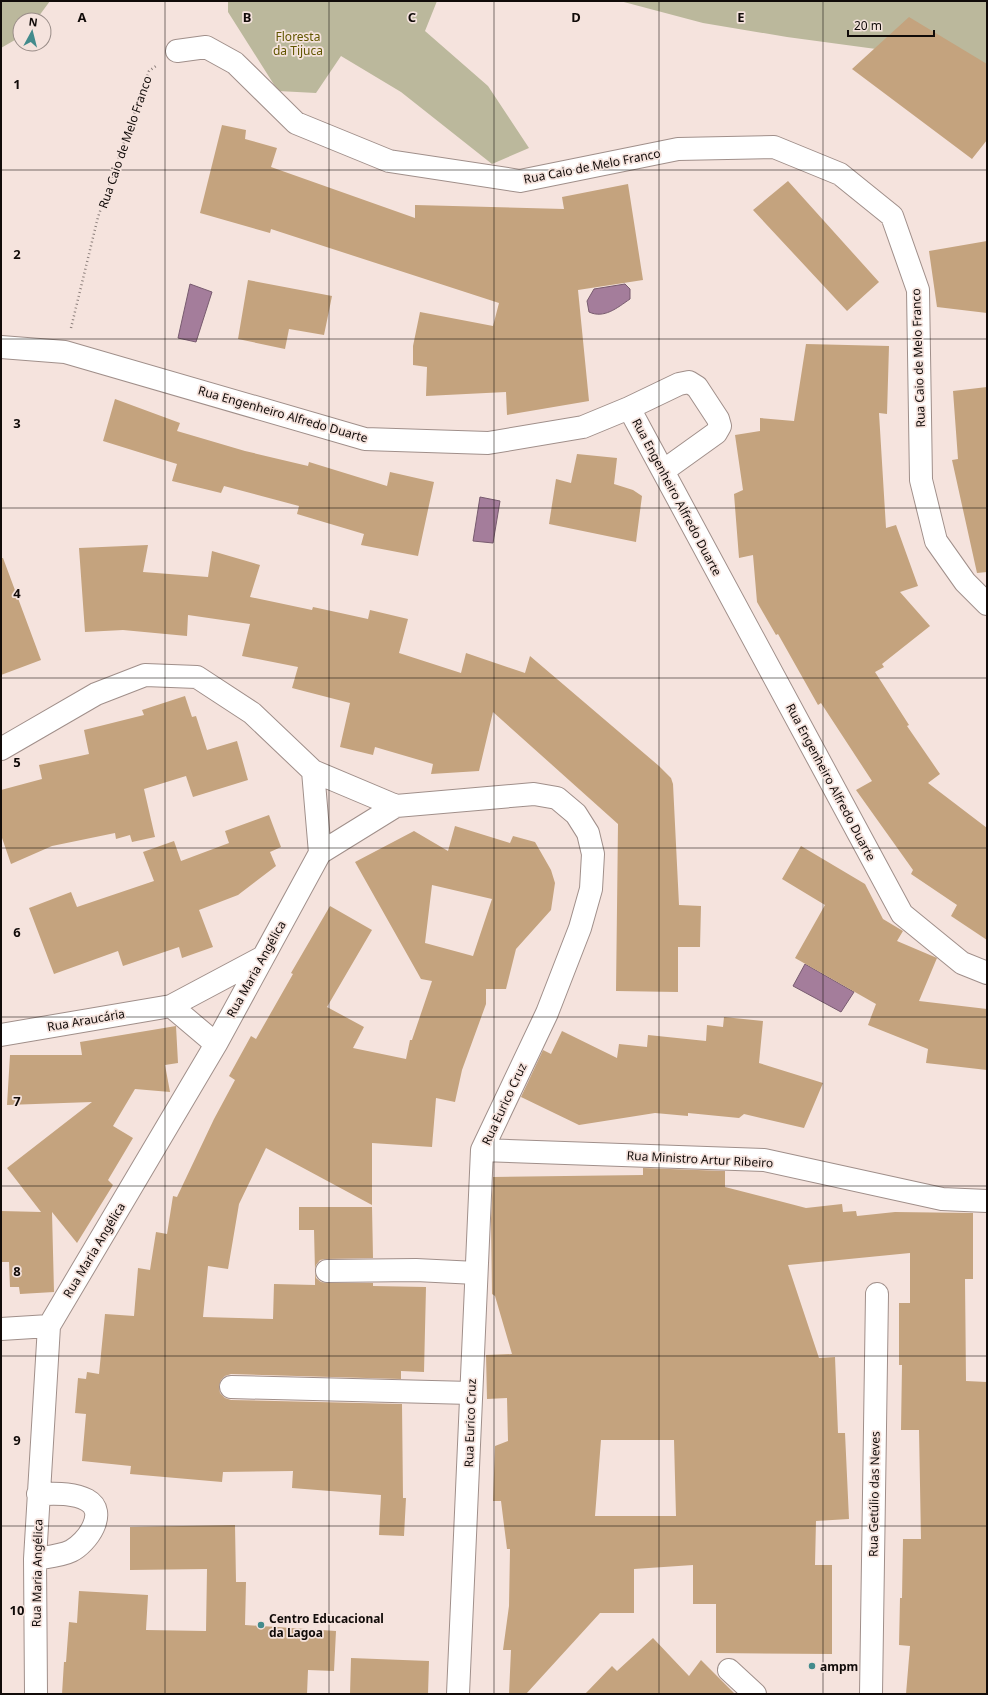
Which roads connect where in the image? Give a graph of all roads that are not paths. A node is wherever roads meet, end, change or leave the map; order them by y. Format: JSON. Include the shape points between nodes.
{"nodes":[{"id":1,"x":177,"y":51,"type":"road end"},
{"id":2,"x":1,"y":347,"type":"edge"},
{"id":3,"x":629,"y":408,"type":"junction"},
{"id":4,"x":663,"y":471,"type":"junction"},
{"id":5,"x":987,"y":604,"type":"edge"},
{"id":6,"x":1,"y":749,"type":"edge"},
{"id":7,"x":313,"y":771,"type":"junction"},
{"id":8,"x":396,"y":806,"type":"junction"},
{"id":9,"x":320,"y":852,"type":"junction"},
{"id":10,"x":262,"y":957,"type":"junction"},
{"id":11,"x":987,"y":972,"type":"edge"},
{"id":12,"x":171,"y":1006,"type":"junction"},
{"id":13,"x":1,"y":1035,"type":"edge"},
{"id":14,"x":216,"y":1044,"type":"junction"},
{"id":15,"x":482,"y":1150,"type":"junction"},
{"id":16,"x":987,"y":1201,"type":"edge"},
{"id":17,"x":327,"y":1271,"type":"dead end"},
{"id":18,"x":476,"y":1273,"type":"junction"},
{"id":19,"x":877,"y":1294,"type":"dead end"},
{"id":20,"x":49,"y":1326,"type":"junction"},
{"id":21,"x":1,"y":1329,"type":"edge"},
{"id":22,"x":231,"y":1387,"type":"dead end"},
{"id":23,"x":471,"y":1393,"type":"junction"},
{"id":24,"x":38,"y":1494,"type":"junction"},
{"id":25,"x":35,"y":1559,"type":"junction"},
{"id":26,"x":729,"y":1670,"type":"dead end"},
{"id":27,"x":36,"y":1694,"type":"edge"},
{"id":28,"x":458,"y":1694,"type":"edge"},
{"id":29,"x":755,"y":1694,"type":"edge"},
{"id":30,"x":871,"y":1694,"type":"edge"}],
"edges":[{"from":1,"to":5,"type":"street","name":"Rua Caio de Melo Franco","via":[[206,47],[235,63],[296,123],[389,161],[520,181],[678,150],[774,146],[840,174],[892,216],[918,290],[921,480],[936,541],[965,582]]},
{"from":2,"to":3,"type":"street","name":"Rua Engenheiro Alfredo Duarte","via":[[65,352],[365,439],[488,443],[583,427]]},
{"from":3,"to":4,"type":"street","name":"Rua Engenheiro Alfredo Duarte"},
{"from":3,"to":4,"type":"street","via":[[679,384],[689,382],[697,387],[718,419],[720,426],[716,433]]},
{"from":4,"to":11,"type":"street","name":"Rua Engenheiro Alfredo Duarte","via":[[902,914],[962,963]]},
{"from":6,"to":7,"type":"street","via":[[96,694],[145,676],[197,677],[252,712]]},
{"from":7,"to":8,"type":"street"},
{"from":7,"to":9,"type":"street"},
{"from":8,"to":9,"type":"street","name":"Rua Maria Angélica"},
{"from":8,"to":15,"type":"street","name":"Rua Eurico Cruz","via":[[534,794],[557,798],[576,814],[588,833],[592,847],[591,889],[580,928],[547,1013]]},
{"from":9,"to":10,"type":"street","name":"Rua Maria Angélica"},
{"from":10,"to":12,"type":"street","name":"Rua Araucária"},
{"from":10,"to":14,"type":"street","name":"Rua Maria Angélica"},
{"from":12,"to":13,"type":"street","name":"Rua Araucária"},
{"from":12,"to":14,"type":"street"},
{"from":14,"to":20,"type":"street","name":"Rua Maria Angélica"},
{"from":15,"to":16,"type":"street","name":"Rua Ministro Artur Ribeiro","via":[[764,1160],[942,1199]]},
{"from":15,"to":18,"type":"street","name":"Rua Eurico Cruz"},
{"from":17,"to":18,"type":"street","via":[[416,1270]]},
{"from":18,"to":23,"type":"street","name":"Rua Eurico Cruz"},
{"from":19,"to":30,"type":"street","name":"Rua Getúlio das Neves"},
{"from":20,"to":21,"type":"street"},
{"from":20,"to":24,"type":"street","name":"Rua Maria Angélica"},
{"from":22,"to":23,"type":"street"},
{"from":23,"to":28,"type":"street","name":"Rua Eurico Cruz"},
{"from":24,"to":25,"type":"street","name":"Rua Maria Angélica"},
{"from":24,"to":25,"type":"street","via":[[61,1494],[88,1500],[96,1514],[89,1537],[78,1547],[70,1552]]},
{"from":25,"to":27,"type":"street","name":"Rua Maria Angélica"},
{"from":26,"to":29,"type":"street"}]}
